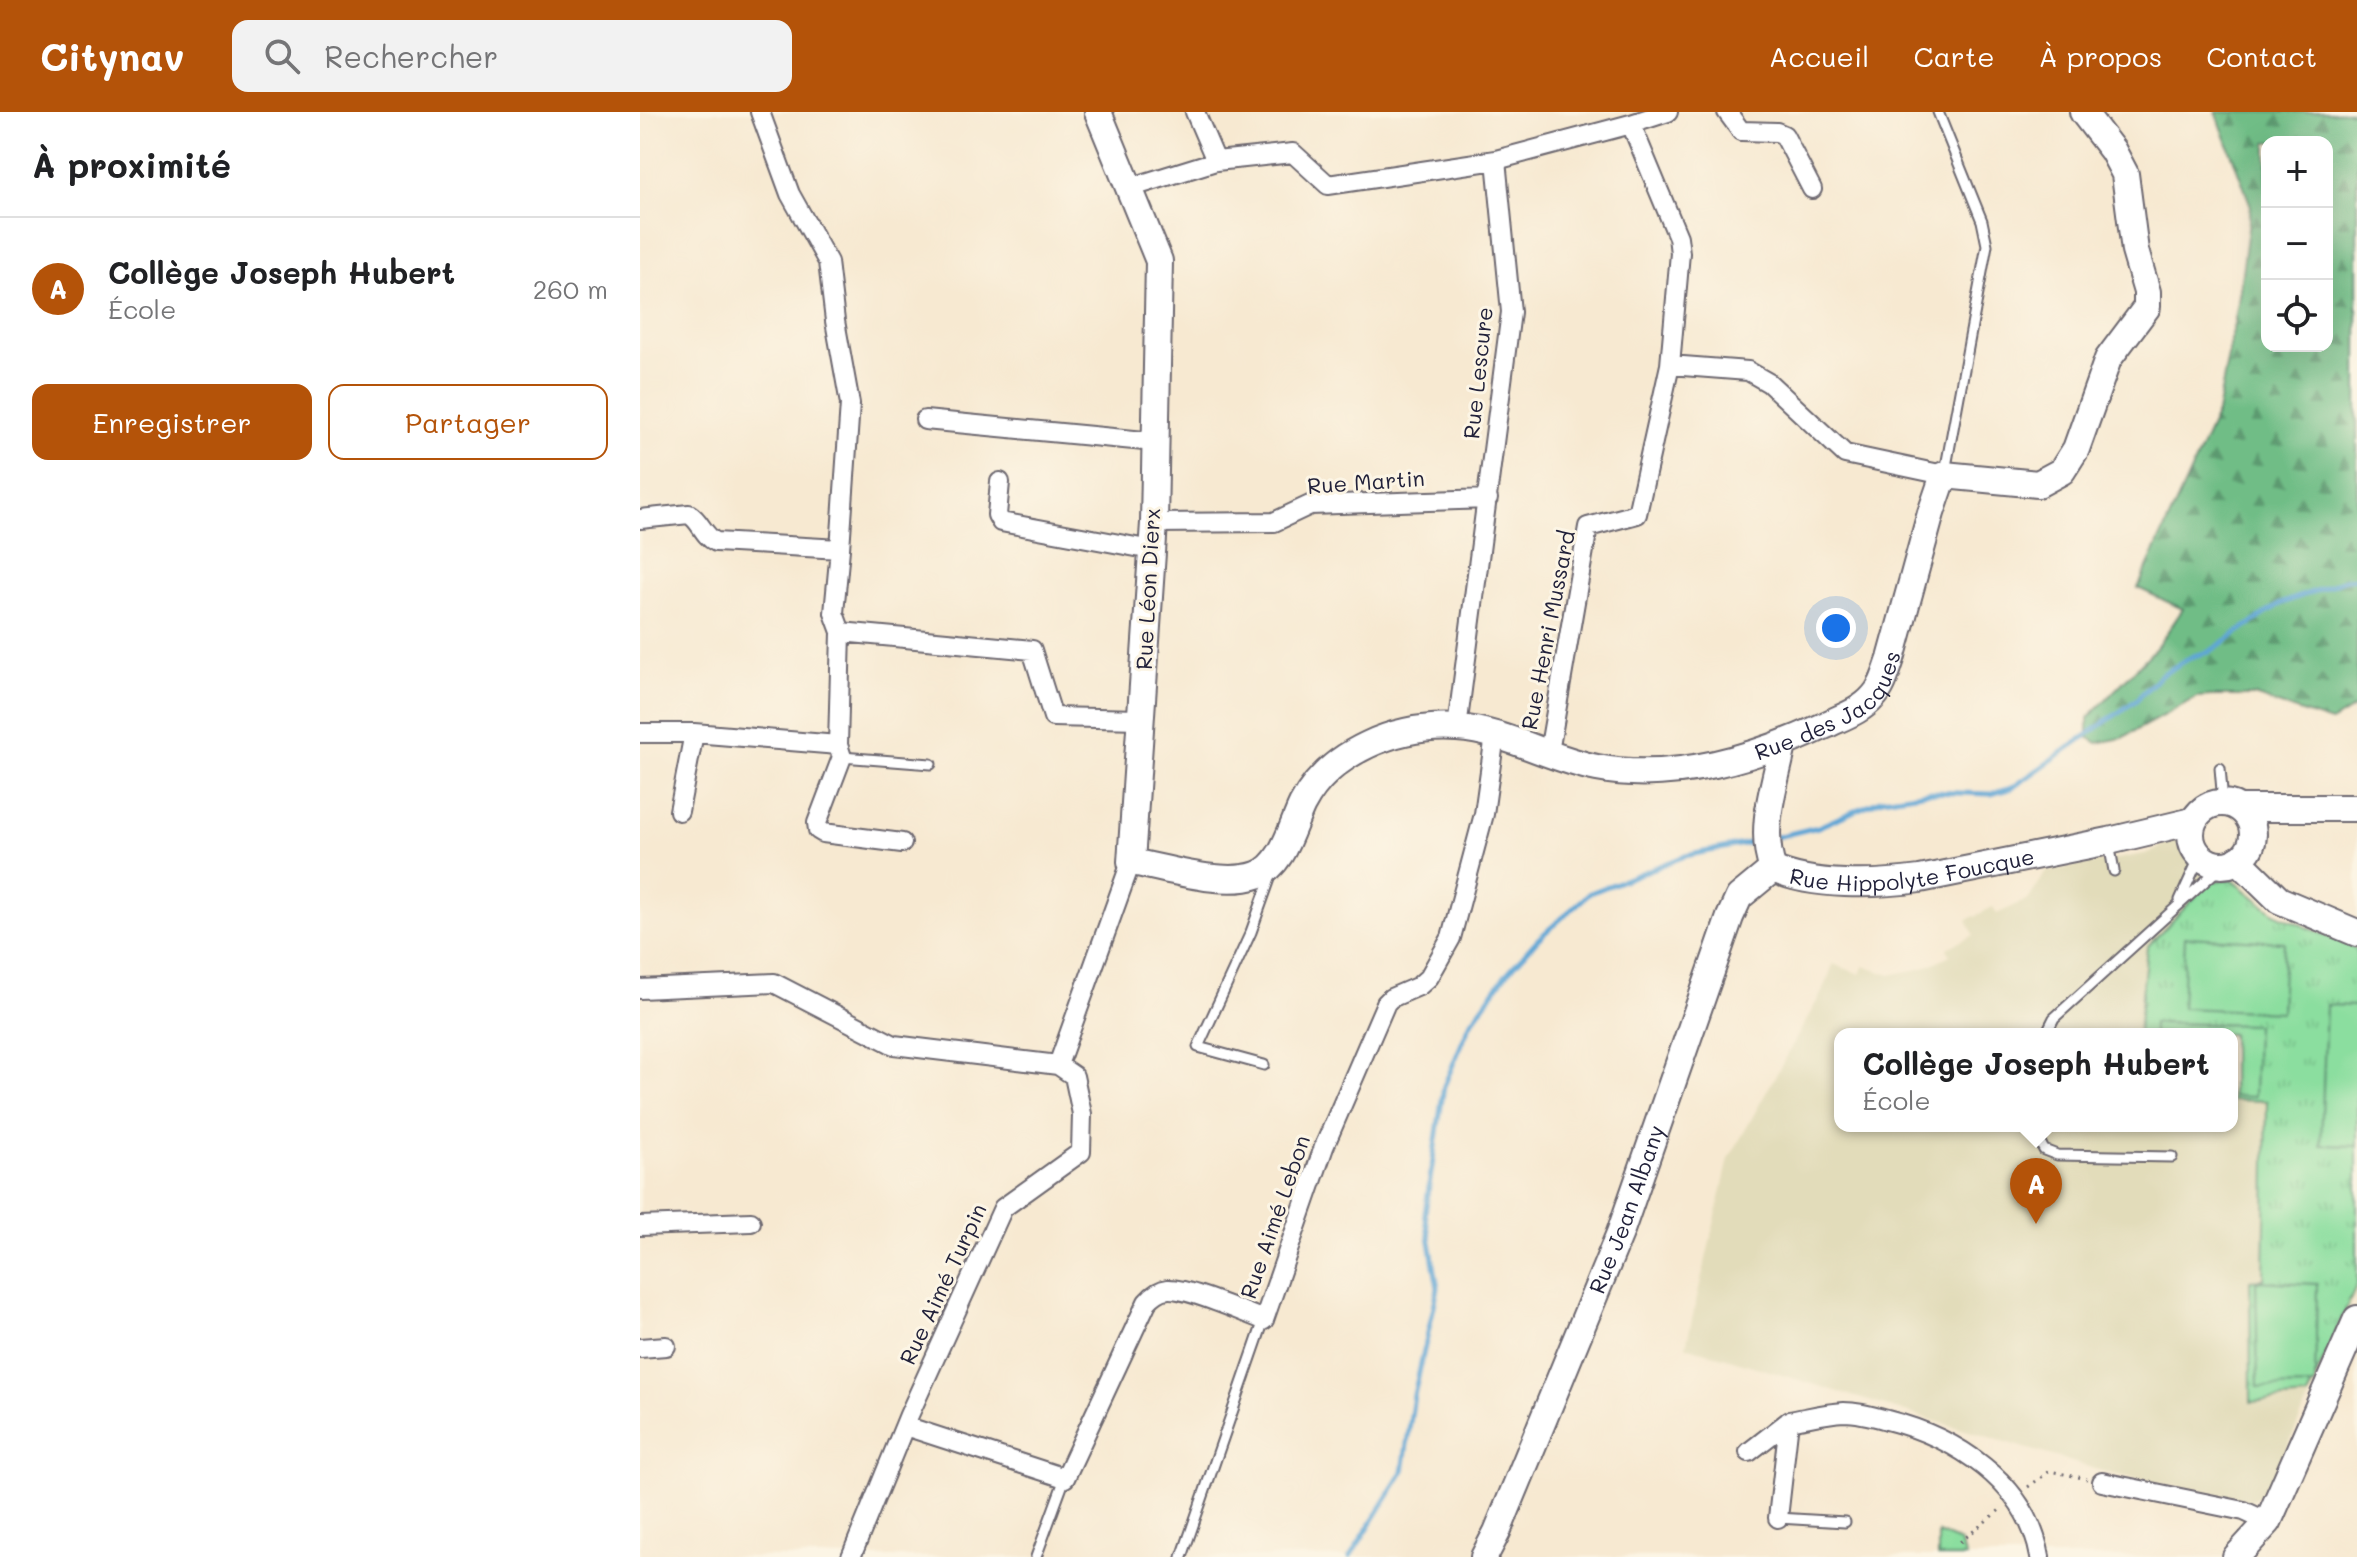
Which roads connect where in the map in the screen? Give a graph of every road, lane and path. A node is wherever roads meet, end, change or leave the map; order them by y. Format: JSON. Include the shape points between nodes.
{"nodes":[{"id":1,"x":760,"y":112,"type":"edge"},
{"id":2,"x":1098,"y":112,"type":"edge"},
{"id":3,"x":1195,"y":112,"type":"edge"},
{"id":4,"x":1668,"y":112,"type":"edge"},
{"id":5,"x":1727,"y":112,"type":"edge"},
{"id":6,"x":1938,"y":112,"type":"edge"},
{"id":7,"x":2083,"y":112,"type":"edge"},
{"id":8,"x":1631,"y":124,"type":"junction"},
{"id":9,"x":1496,"y":160,"type":"junction"},
{"id":10,"x":1216,"y":161,"type":"junction"},
{"id":11,"x":1129,"y":188,"type":"junction"},
{"id":12,"x":1812,"y":189,"type":"dead end"},
{"id":13,"x":1670,"y":365,"type":"junction"},
{"id":14,"x":925,"y":420,"type":"dead end"},
{"id":15,"x":1155,"y":442,"type":"junction"},
{"id":16,"x":1944,"y":475,"type":"junction"},
{"id":17,"x":1000,"y":482,"type":"dead end"},
{"id":18,"x":1488,"y":499,"type":"junction"},
{"id":19,"x":640,"y":519,"type":"edge"},
{"id":20,"x":1154,"y":523,"type":"junction"},
{"id":21,"x":840,"y":549,"type":"junction"},
{"id":22,"x":1152,"y":550,"type":"junction"},
{"id":23,"x":841,"y":632,"type":"junction"},
{"id":24,"x":1140,"y":719,"type":"junction"},
{"id":25,"x":1457,"y":728,"type":"junction"},
{"id":26,"x":640,"y":733,"type":"edge"},
{"id":27,"x":694,"y":733,"type":"junction"},
{"id":28,"x":1495,"y":735,"type":"junction"},
{"id":29,"x":1783,"y":745,"type":"junction"},
{"id":30,"x":840,"y":751,"type":"junction"},
{"id":31,"x":1549,"y":752,"type":"junction"},
{"id":32,"x":931,"y":764,"type":"dead end"},
{"id":33,"x":2220,"y":768,"type":"dead end"},
{"id":34,"x":2231,"y":805,"type":"junction"},
{"id":35,"x":2320,"y":808,"type":"junction"},
{"id":36,"x":2357,"y":808,"type":"edge"},
{"id":37,"x":679,"y":811,"type":"dead end"},
{"id":38,"x":2193,"y":821,"type":"junction"},
{"id":39,"x":2120,"y":839,"type":"junction"},
{"id":40,"x":902,"y":843,"type":"dead end"},
{"id":41,"x":2226,"y":852,"type":"junction"},
{"id":42,"x":1769,"y":853,"type":"junction"},
{"id":43,"x":1276,"y":861,"type":"junction"},
{"id":44,"x":1131,"y":862,"type":"junction"},
{"id":45,"x":2114,"y":871,"type":"dead end"},
{"id":46,"x":2175,"y":910,"type":"junction"},
{"id":47,"x":2357,"y":933,"type":"edge"},
{"id":48,"x":640,"y":989,"type":"edge"},
{"id":49,"x":2049,"y":1028,"type":"edge"},
{"id":50,"x":1058,"y":1065,"type":"junction"},
{"id":51,"x":1264,"y":1065,"type":"dead end"},
{"id":52,"x":2040,"y":1132,"type":"edge"},
{"id":53,"x":2172,"y":1157,"type":"dead end"},
{"id":54,"x":751,"y":1222,"type":"dead end"},
{"id":55,"x":640,"y":1226,"type":"edge"},
{"id":56,"x":2357,"y":1319,"type":"edge"},
{"id":57,"x":1264,"y":1320,"type":"junction"},
{"id":58,"x":666,"y":1346,"type":"dead end"},
{"id":59,"x":640,"y":1348,"type":"edge"},
{"id":60,"x":1789,"y":1421,"type":"junction"},
{"id":61,"x":905,"y":1426,"type":"junction"},
{"id":62,"x":1749,"y":1452,"type":"dead end"},
{"id":63,"x":1065,"y":1478,"type":"junction"},
{"id":64,"x":2102,"y":1482,"type":"joint"},
{"id":65,"x":2014,"y":1498,"type":"junction"},
{"id":66,"x":1778,"y":1518,"type":"joint"},
{"id":67,"x":1845,"y":1522,"type":"dead end"},
{"id":68,"x":2268,"y":1522,"type":"junction"},
{"id":69,"x":1960,"y":1542,"type":"dead end"},
{"id":70,"x":851,"y":1557,"type":"edge"},
{"id":71,"x":1036,"y":1557,"type":"edge"},
{"id":72,"x":1182,"y":1557,"type":"edge"},
{"id":73,"x":1484,"y":1557,"type":"edge"},
{"id":74,"x":2040,"y":1557,"type":"edge"},
{"id":75,"x":2236,"y":1557,"type":"edge"}],
"edges":[{"from":1,"to":21,"type":"street","via":[[790,194],[828,262],[850,404]]},
{"from":2,"to":11,"type":"street","name":"Rue Léon Dierx"},
{"from":3,"to":10,"type":"street"},
{"from":4,"to":8,"type":"street"},
{"from":5,"to":12,"type":"street","via":[[1741,131],[1784,135]]},
{"from":6,"to":16,"type":"lane","via":[[1987,245]]},
{"from":7,"to":16,"type":"street","via":[[2125,174],[2147,307],[2108,359],[2076,449],[2062,471],[2038,484]]},
{"from":8,"to":9,"type":"street"},
{"from":8,"to":13,"type":"street","name":"Rue Henri Mussard","via":[[1678,237]]},
{"from":9,"to":10,"type":"street","via":[[1328,185],[1293,153]]},
{"from":9,"to":18,"type":"street","name":"Rue Lescure","via":[[1511,312]]},
{"from":10,"to":11,"type":"street"},
{"from":11,"to":15,"type":"street","name":"Rue Léon Dierx","via":[[1159,261]]},
{"from":13,"to":16,"type":"street","via":[[1748,371],[1769,383],[1845,454]]},
{"from":13,"to":31,"type":"street","name":"Rue Henri Mussard","via":[[1637,514],[1588,527]]},
{"from":14,"to":15,"type":"street"},
{"from":15,"to":20,"type":"street","name":"Rue Léon Dierx"},
{"from":16,"to":29,"type":"street","name":"Rue des Jacques","via":[[1880,688],[1856,710]]},
{"from":17,"to":22,"type":"street","via":[[1001,522]]},
{"from":18,"to":20,"type":"street","name":"Rue Martin","via":[[1310,505],[1274,522]]},
{"from":18,"to":25,"type":"street","name":"Rue Lescure"},
{"from":19,"to":21,"type":"street","via":[[689,514],[716,542]]},
{"from":20,"to":22,"type":"street","name":"Rue Léon Dierx"},
{"from":21,"to":23,"type":"street","via":[[834,613]]},
{"from":22,"to":24,"type":"street","name":"Rue Léon Dierx"},
{"from":23,"to":24,"type":"street","via":[[1032,650],[1053,717]]},
{"from":23,"to":30,"type":"street"},
{"from":24,"to":44,"type":"street","name":"Rue Léon Dierx"},
{"from":25,"to":28,"type":"street","name":"Rue des Jacques"},
{"from":25,"to":43,"type":"street","name":"Rue des Jacques","via":[[1396,733],[1333,768],[1304,802]]},
{"from":26,"to":27,"type":"street"},
{"from":27,"to":30,"type":"street"},
{"from":27,"to":37,"type":"street"},
{"from":28,"to":31,"type":"street","name":"Rue des Jacques"},
{"from":28,"to":57,"type":"street","name":"Rue Aimé Lebon","via":[[1484,814],[1451,938],[1429,977],[1386,1003],[1324,1147]]},
{"from":29,"to":31,"type":"street","name":"Rue des Jacques","via":[[1699,766],[1634,772],[1597,768]]},
{"from":29,"to":42,"type":"street"},
{"from":30,"to":32,"type":"lane"},
{"from":30,"to":40,"type":"street","via":[[818,830]]},
{"from":33,"to":34,"type":"lane"},
{"from":34,"to":35,"type":"street"},
{"from":34,"to":38,"type":"street","name":"Rue Hippolyte Foucque","via":[[2205,807]]},
{"from":34,"to":41,"type":"street","via":[[2246,814]]},
{"from":35,"to":36,"type":"street"},
{"from":35,"to":41,"type":"street"},
{"from":38,"to":39,"type":"street","name":"Rue Hippolyte Foucque"},
{"from":38,"to":41,"type":"street","via":[[2190,830]]},
{"from":39,"to":41,"type":"street","name":"Rue Hippolyte Foucque"},
{"from":39,"to":42,"type":"street","name":"Rue Hippolyte Foucque","via":[[1893,883],[1805,879]]},
{"from":39,"to":45,"type":"lane"},
{"from":41,"to":46,"type":"lane"},
{"from":41,"to":46,"type":"lane"},
{"from":41,"to":47,"type":"street","via":[[2279,900]]},
{"from":42,"to":73,"type":"street","name":"Rue Jean Albany","via":[[1730,917],[1620,1233]]},
{"from":43,"to":44,"type":"street","via":[[1256,875],[1236,878]]},
{"from":43,"to":51,"type":"lane","via":[[1251,932],[1198,1047]]},
{"from":44,"to":50,"type":"street","name":"Rue Léon Dierx"},
{"from":46,"to":49,"type":"lane"},
{"from":48,"to":50,"type":"street","via":[[774,983],[894,1045]]},
{"from":50,"to":61,"type":"street","name":"Rue Aimé Turpin","via":[[1074,1076],[1082,1114],[1081,1152],[1003,1208]]},
{"from":52,"to":53,"type":"lane","via":[[2044,1150],[2057,1155]]},
{"from":54,"to":55,"type":"street"},
{"from":56,"to":68,"type":"street"},
{"from":57,"to":63,"type":"street","name":"Rue Aimé Lebon","via":[[1178,1290],[1154,1294]]},
{"from":57,"to":72,"type":"lane"},
{"from":58,"to":59,"type":"street"},
{"from":60,"to":62,"type":"street"},
{"from":60,"to":65,"type":"street","via":[[1846,1412],[1929,1433],[1972,1457]]},
{"from":60,"to":66,"type":"street"},
{"from":61,"to":63,"type":"street"},
{"from":61,"to":70,"type":"street","name":"Rue Aimé Turpin"},
{"from":63,"to":71,"type":"lane"},
{"from":64,"to":65,"type":"path","via":[[2050,1471]]},
{"from":64,"to":68,"type":"street","via":[[2244,1511]]},
{"from":65,"to":69,"type":"path"},
{"from":65,"to":74,"type":"street","via":[[2029,1520]]},
{"from":66,"to":67,"type":"lane"},
{"from":68,"to":75,"type":"street"}]}
